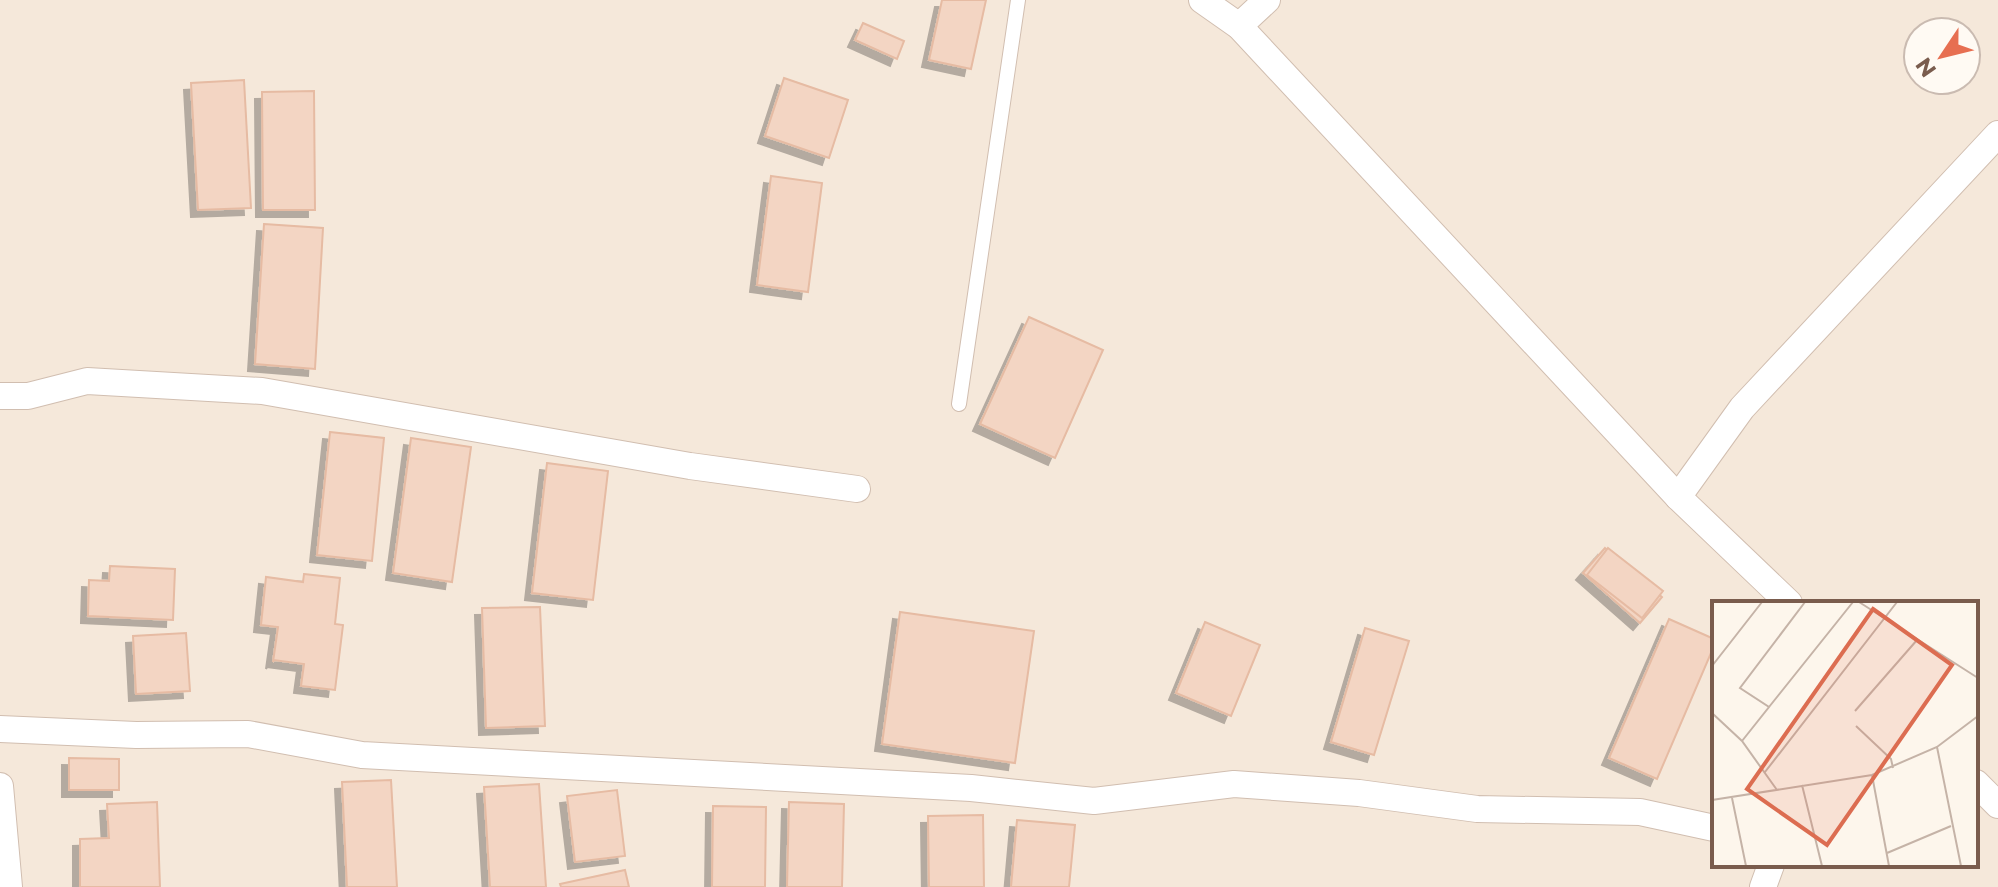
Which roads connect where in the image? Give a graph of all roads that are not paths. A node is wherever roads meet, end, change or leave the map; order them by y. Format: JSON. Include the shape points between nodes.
{"nodes":[{"id":1,"x":1018,"y":0,"type":"edge"},
{"id":2,"x":1202,"y":0,"type":"edge"},
{"id":3,"x":1267,"y":0,"type":"edge"},
{"id":4,"x":1239,"y":26,"type":"junction"},
{"id":5,"x":1998,"y":134,"type":"edge"},
{"id":6,"x":0,"y":396,"type":"edge"},
{"id":7,"x":959,"y":404,"type":"dead end"},
{"id":8,"x":857,"y":489,"type":"dead end"},
{"id":9,"x":1678,"y":497,"type":"junction"},
{"id":10,"x":1787,"y":601,"type":"edge"},
{"id":11,"x":0,"y":729,"type":"edge"},
{"id":12,"x":1978,"y":785,"type":"edge"},
{"id":13,"x":0,"y":786,"type":"edge"},
{"id":14,"x":1998,"y":805,"type":"edge"},
{"id":15,"x":1712,"y":828,"type":"edge"},
{"id":16,"x":1770,"y":867,"type":"edge"},
{"id":17,"x":9,"y":887,"type":"edge"},
{"id":18,"x":1763,"y":887,"type":"edge"}],
"edges":[{"from":1,"to":7,"type":"lane"},
{"from":2,"to":4,"type":"street"},
{"from":3,"to":4,"type":"street"},
{"from":4,"to":9,"type":"street"},
{"from":5,"to":9,"type":"street","via":[[1742,408]]},
{"from":6,"to":8,"type":"street","via":[[28,396],[87,381],[262,391],[690,466]]},
{"from":9,"to":10,"type":"street"},
{"from":11,"to":15,"type":"street","via":[[248,734],[362,755],[971,788],[1094,801],[1234,784],[1477,809],[1640,812]]},
{"from":12,"to":14,"type":"street"},
{"from":13,"to":17,"type":"street"},
{"from":16,"to":18,"type":"street"}]}
